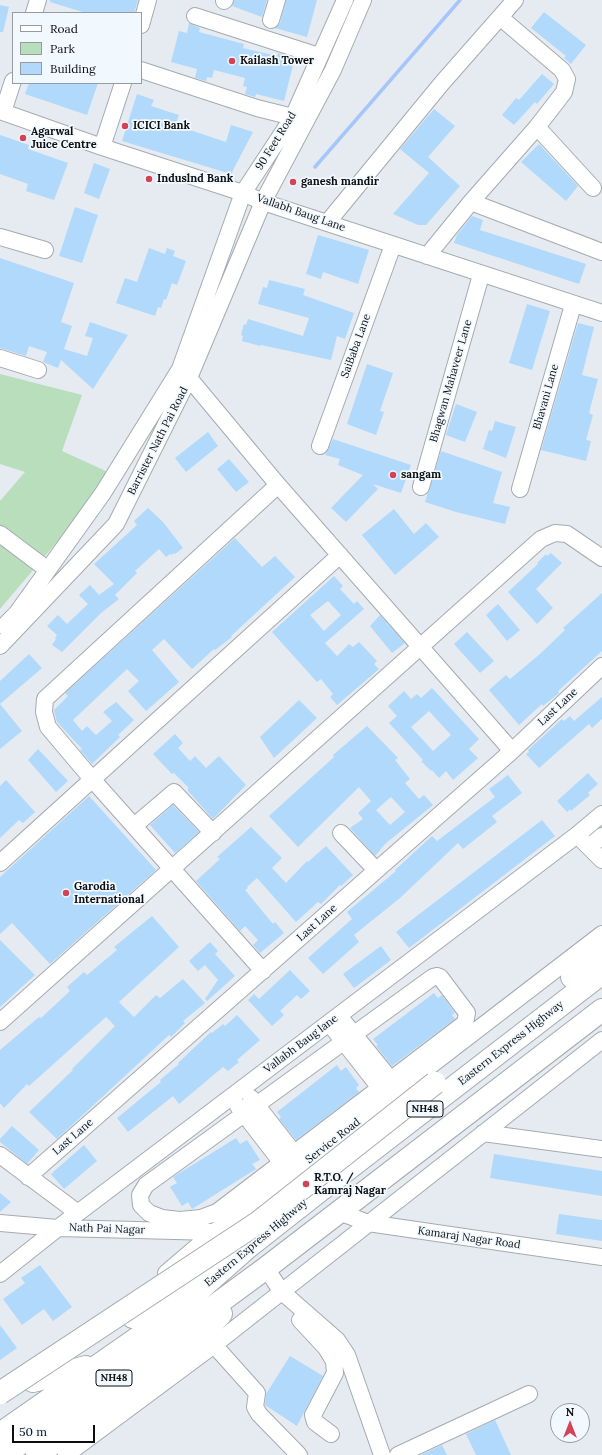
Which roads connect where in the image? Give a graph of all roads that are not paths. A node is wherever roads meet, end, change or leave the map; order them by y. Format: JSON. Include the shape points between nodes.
{"nodes":[{"id":1,"x":38,"y":0,"type":"edge"},
{"id":2,"x":148,"y":0,"type":"edge"},
{"id":3,"x":278,"y":0,"type":"edge"},
{"id":4,"x":345,"y":0,"type":"edge"},
{"id":5,"x":363,"y":0,"type":"edge"},
{"id":6,"x":515,"y":0,"type":"edge"},
{"id":7,"x":34,"y":12,"type":"edge"},
{"id":8,"x":195,"y":16,"type":"dead end"},
{"id":9,"x":501,"y":18,"type":"junction"},
{"id":10,"x":271,"y":20,"type":"dead end"},
{"id":11,"x":142,"y":21,"type":"edge"},
{"id":12,"x":319,"y":56,"type":"junction"},
{"id":13,"x":142,"y":70,"type":"edge"},
{"id":14,"x":12,"y":84,"type":"edge"},
{"id":15,"x":123,"y":84,"type":"edge"},
{"id":16,"x":2,"y":111,"type":"edge"},
{"id":17,"x":293,"y":117,"type":"junction"},
{"id":18,"x":537,"y":127,"type":"junction"},
{"id":19,"x":102,"y":147,"type":"junction"},
{"id":20,"x":593,"y":188,"type":"dead end"},
{"id":21,"x":243,"y":193,"type":"junction"},
{"id":22,"x":263,"y":202,"type":"junction"},
{"id":23,"x":471,"y":202,"type":"junction"},
{"id":24,"x":327,"y":223,"type":"junction"},
{"id":25,"x":0,"y":237,"type":"edge"},
{"id":26,"x":393,"y":245,"type":"junction"},
{"id":27,"x":45,"y":250,"type":"dead end"},
{"id":28,"x":602,"y":252,"type":"edge"},
{"id":29,"x":427,"y":256,"type":"junction"},
{"id":30,"x":481,"y":275,"type":"junction"},
{"id":31,"x":573,"y":305,"type":"junction"},
{"id":32,"x":602,"y":313,"type":"edge"},
{"id":33,"x":0,"y":358,"type":"edge"},
{"id":34,"x":38,"y":370,"type":"dead end"},
{"id":35,"x":184,"y":375,"type":"junction"},
{"id":36,"x":320,"y":446,"type":"dead end"},
{"id":37,"x":278,"y":485,"type":"junction"},
{"id":38,"x":421,"y":487,"type":"dead end"},
{"id":39,"x":520,"y":489,"type":"dead end"},
{"id":40,"x":0,"y":534,"type":"edge"},
{"id":41,"x":340,"y":555,"type":"junction"},
{"id":42,"x":602,"y":558,"type":"edge"},
{"id":43,"x":48,"y":570,"type":"junction"},
{"id":44,"x":0,"y":630,"type":"edge"},
{"id":45,"x":0,"y":646,"type":"edge"},
{"id":46,"x":421,"y":648,"type":"junction"},
{"id":47,"x":602,"y":666,"type":"edge"},
{"id":48,"x":512,"y":751,"type":"junction"},
{"id":49,"x":92,"y":779,"type":"junction"},
{"id":50,"x":602,"y":814,"type":"edge"},
{"id":51,"x":134,"y":826,"type":"junction"},
{"id":52,"x":213,"y":833,"type":"junction"},
{"id":53,"x":341,"y":833,"type":"dead end"},
{"id":54,"x":577,"y":835,"type":"junction"},
{"id":55,"x":602,"y":836,"type":"edge"},
{"id":56,"x":589,"y":847,"type":"junction"},
{"id":57,"x":602,"y":860,"type":"edge"},
{"id":58,"x":0,"y":863,"type":"edge"},
{"id":59,"x":172,"y":869,"type":"junction"},
{"id":60,"x":376,"y":870,"type":"junction"},
{"id":61,"x":602,"y":934,"type":"edge"},
{"id":62,"x":602,"y":954,"type":"edge"},
{"id":63,"x":411,"y":961,"type":"junction"},
{"id":64,"x":263,"y":971,"type":"junction"},
{"id":65,"x":602,"y":973,"type":"edge"},
{"id":66,"x":427,"y":982,"type":"junction"},
{"id":67,"x":602,"y":1010,"type":"edge"},
{"id":68,"x":334,"y":1019,"type":"junction"},
{"id":69,"x":0,"y":1022,"type":"edge"},
{"id":70,"x":350,"y":1038,"type":"junction"},
{"id":71,"x":602,"y":1040,"type":"edge"},
{"id":72,"x":385,"y":1084,"type":"junction"},
{"id":73,"x":244,"y":1087,"type":"junction"},
{"id":74,"x":231,"y":1097,"type":"junction"},
{"id":75,"x":251,"y":1110,"type":"junction"},
{"id":76,"x":483,"y":1133,"type":"junction"},
{"id":77,"x":602,"y":1149,"type":"edge"},
{"id":78,"x":294,"y":1153,"type":"junction"},
{"id":79,"x":0,"y":1155,"type":"edge"},
{"id":80,"x":153,"y":1156,"type":"junction"},
{"id":81,"x":282,"y":1163,"type":"junction"},
{"id":82,"x":164,"y":1172,"type":"junction"},
{"id":83,"x":28,"y":1177,"type":"junction"},
{"id":84,"x":339,"y":1212,"type":"junction"},
{"id":85,"x":78,"y":1213,"type":"junction"},
{"id":86,"x":0,"y":1222,"type":"edge"},
{"id":87,"x":368,"y":1223,"type":"junction"},
{"id":88,"x":58,"y":1228,"type":"junction"},
{"id":89,"x":214,"y":1232,"type":"junction"},
{"id":90,"x":248,"y":1247,"type":"junction"},
{"id":91,"x":602,"y":1257,"type":"edge"},
{"id":92,"x":266,"y":1268,"type":"junction"},
{"id":93,"x":0,"y":1274,"type":"edge"},
{"id":94,"x":279,"y":1293,"type":"junction"},
{"id":95,"x":214,"y":1345,"type":"junction"},
{"id":96,"x":70,"y":1355,"type":"junction"},
{"id":97,"x":101,"y":1363,"type":"junction"},
{"id":98,"x":33,"y":1381,"type":"junction"},
{"id":99,"x":0,"y":1393,"type":"edge"},
{"id":100,"x":529,"y":1394,"type":"dead end"},
{"id":101,"x":0,"y":1404,"type":"edge"},
{"id":102,"x":51,"y":1432,"type":"edge"},
{"id":103,"x":0,"y":1434,"type":"edge"},
{"id":104,"x":331,"y":1434,"type":"dead end"},
{"id":105,"x":4,"y":1455,"type":"edge"},
{"id":106,"x":37,"y":1455,"type":"edge"},
{"id":107,"x":299,"y":1455,"type":"edge"},
{"id":108,"x":382,"y":1455,"type":"edge"},
{"id":109,"x":398,"y":1455,"type":"edge"}],
"edges":[{"from":1,"to":7,"type":"street"},
{"from":2,"to":11,"type":"street"},
{"from":3,"to":10,"type":"street"},
{"from":4,"to":12,"type":"street","name":"90 Feet Road"},
{"from":5,"to":22,"type":"street","name":"Barrister Nath Pai Road","via":[[333,70]]},
{"from":6,"to":9,"type":"street"},
{"from":8,"to":12,"type":"street"},
{"from":9,"to":18,"type":"street","via":[[562,70],[567,78],[564,92]]},
{"from":9,"to":24,"type":"street","via":[[442,83]]},
{"from":12,"to":17,"type":"street","name":"90 Feet Road"},
{"from":13,"to":17,"type":"street","via":[[257,108]]},
{"from":14,"to":16,"type":"street"},
{"from":15,"to":19,"type":"street"},
{"from":16,"to":19,"type":"street","name":"Vallabh Baug Lane"},
{"from":17,"to":21,"type":"street","name":"90 Feet Road"},
{"from":18,"to":20,"type":"street"},
{"from":18,"to":23,"type":"street"},
{"from":19,"to":21,"type":"street","name":"Vallabh Baug Lane"},
{"from":21,"to":22,"type":"street","name":"Vallabh Baug Lane"},
{"from":21,"to":35,"type":"street","name":"90 Feet Road"},
{"from":22,"to":24,"type":"street","name":"Vallabh Baug Lane"},
{"from":22,"to":35,"type":"street","name":"Barrister Nath Pai Road"},
{"from":23,"to":28,"type":"street"},
{"from":23,"to":29,"type":"street"},
{"from":24,"to":26,"type":"street","name":"Vallabh Baug Lane"},
{"from":25,"to":27,"type":"street"},
{"from":26,"to":29,"type":"street","name":"Vallabh Baug Lane"},
{"from":26,"to":36,"type":"street","name":"SaiBaba Lane"},
{"from":29,"to":30,"type":"street","name":"Vallabh Baug Lane"},
{"from":30,"to":31,"type":"street","name":"Vallabh Baug Lane"},
{"from":30,"to":38,"type":"street","name":"Bhagwan Mahaveer Lane"},
{"from":31,"to":32,"type":"street","name":"Vallabh Baug Lane"},
{"from":31,"to":39,"type":"street","name":"Bhavani Lane"},
{"from":33,"to":34,"type":"street"},
{"from":35,"to":37,"type":"street"},
{"from":35,"to":43,"type":"street"},
{"from":35,"to":45,"type":"street","name":"Barrister Nath Pai Road","via":[[116,524]]},
{"from":37,"to":41,"type":"street"},
{"from":37,"to":49,"type":"street","via":[[45,699],[44,712],[48,727]]},
{"from":40,"to":43,"type":"street"},
{"from":41,"to":46,"type":"street"},
{"from":41,"to":49,"type":"street"},
{"from":42,"to":46,"type":"street","via":[[567,534],[555,533],[541,539]]},
{"from":43,"to":44,"type":"street","via":[[17,613]]},
{"from":46,"to":48,"type":"street"},
{"from":46,"to":52,"type":"street"},
{"from":47,"to":48,"type":"street","name":"Last Lane"},
{"from":48,"to":60,"type":"street","name":"Last Lane"},
{"from":49,"to":51,"type":"street"},
{"from":49,"to":58,"type":"street"},
{"from":50,"to":54,"type":"street","name":"Vallabh Baug lane"},
{"from":51,"to":52,"type":"street","via":[[174,792]]},
{"from":51,"to":59,"type":"street"},
{"from":52,"to":59,"type":"street"},
{"from":53,"to":60,"type":"street"},
{"from":54,"to":56,"type":"street"},
{"from":54,"to":63,"type":"street","name":"Vallabh Baug lane"},
{"from":55,"to":56,"type":"street"},
{"from":56,"to":57,"type":"street"},
{"from":59,"to":64,"type":"street"},
{"from":59,"to":69,"type":"street"},
{"from":60,"to":64,"type":"street","name":"Last Lane"},
{"from":61,"to":89,"type":"street","name":"Service Road"},
{"from":62,"to":99,"type":"highway","bridge":true,"via":[[259,1222]]},
{"from":63,"to":66,"type":"street"},
{"from":63,"to":68,"type":"street","name":"Vallabh Baug lane"},
{"from":64,"to":83,"type":"street","name":"Last Lane"},
{"from":65,"to":90,"type":"highway","name":"Eastern Express Highway","number":"NH48"},
{"from":66,"to":70,"type":"street"},
{"from":66,"to":72,"type":"street","via":[[433,977],[440,977],[467,1013],[467,1020]]},
{"from":67,"to":84,"type":"highway","number":"NH48"},
{"from":68,"to":70,"type":"street"},
{"from":68,"to":73,"type":"street","name":"Vallabh Baug lane"},
{"from":70,"to":72,"type":"street"},
{"from":70,"to":75,"type":"street"},
{"from":71,"to":76,"type":"street"},
{"from":72,"to":78,"type":"street"},
{"from":73,"to":74,"type":"street","name":"Vallabh Baug lane"},
{"from":73,"to":75,"type":"street"},
{"from":74,"to":75,"type":"street"},
{"from":74,"to":80,"type":"street","name":"Vallabh Baug lane"},
{"from":75,"to":78,"type":"street"},
{"from":75,"to":81,"type":"street"},
{"from":75,"to":82,"type":"street"},
{"from":76,"to":77,"type":"street"},
{"from":76,"to":87,"type":"street"},
{"from":78,"to":81,"type":"street"},
{"from":79,"to":83,"type":"street"},
{"from":80,"to":82,"type":"street"},
{"from":80,"to":85,"type":"street","name":"Vallabh Baug lane"},
{"from":81,"to":82,"type":"street","via":[[218,1212],[201,1218],[180,1220],[162,1218],[150,1213],[141,1204],[140,1195],[146,1185]]},
{"from":83,"to":85,"type":"street"},
{"from":84,"to":87,"type":"street","name":"Kamaraj Nagar Road"},
{"from":84,"to":92,"type":"highway","number":"NH48"},
{"from":85,"to":88,"type":"street","name":"Vallabh Baug lane"},
{"from":86,"to":88,"type":"street","name":"Nath Pai Nagar"},
{"from":87,"to":91,"type":"street","name":"Kamaraj Nagar Road"},
{"from":87,"to":94,"type":"street"},
{"from":88,"to":89,"type":"street","name":"Nath Pai Nagar"},
{"from":88,"to":93,"type":"street","name":"Vallabh Baug lane"},
{"from":89,"to":96,"type":"street","name":"Service Road"},
{"from":90,"to":96,"type":"highway"},
{"from":90,"to":97,"type":"highway","name":"Eastern Express Highway","number":"NH48","via":[[172,1314]]},
{"from":92,"to":94,"type":"street"},
{"from":92,"to":102,"type":"highway","number":"NH48"},
{"from":94,"to":95,"type":"street"},
{"from":94,"to":104,"type":"street","via":[[334,1360],[335,1373],[313,1414],[315,1422]]},
{"from":94,"to":108,"type":"street","via":[[337,1340],[347,1355]]},
{"from":95,"to":102,"type":"street"},
{"from":95,"to":107,"type":"street","via":[[257,1393],[255,1407],[259,1414]]},
{"from":96,"to":98,"type":"highway"},
{"from":97,"to":98,"type":"highway"},
{"from":97,"to":102,"type":"highway","name":"Eastern Express Highway","number":"NH48"},
{"from":98,"to":101,"type":"highway"},
{"from":100,"to":109,"type":"street"},
{"from":102,"to":103,"type":"highway","name":"Eastern Express Highway","number":"NH48"},
{"from":102,"to":105,"type":"highway","number":"NH48"},
{"from":102,"to":106,"type":"highway"}]}
